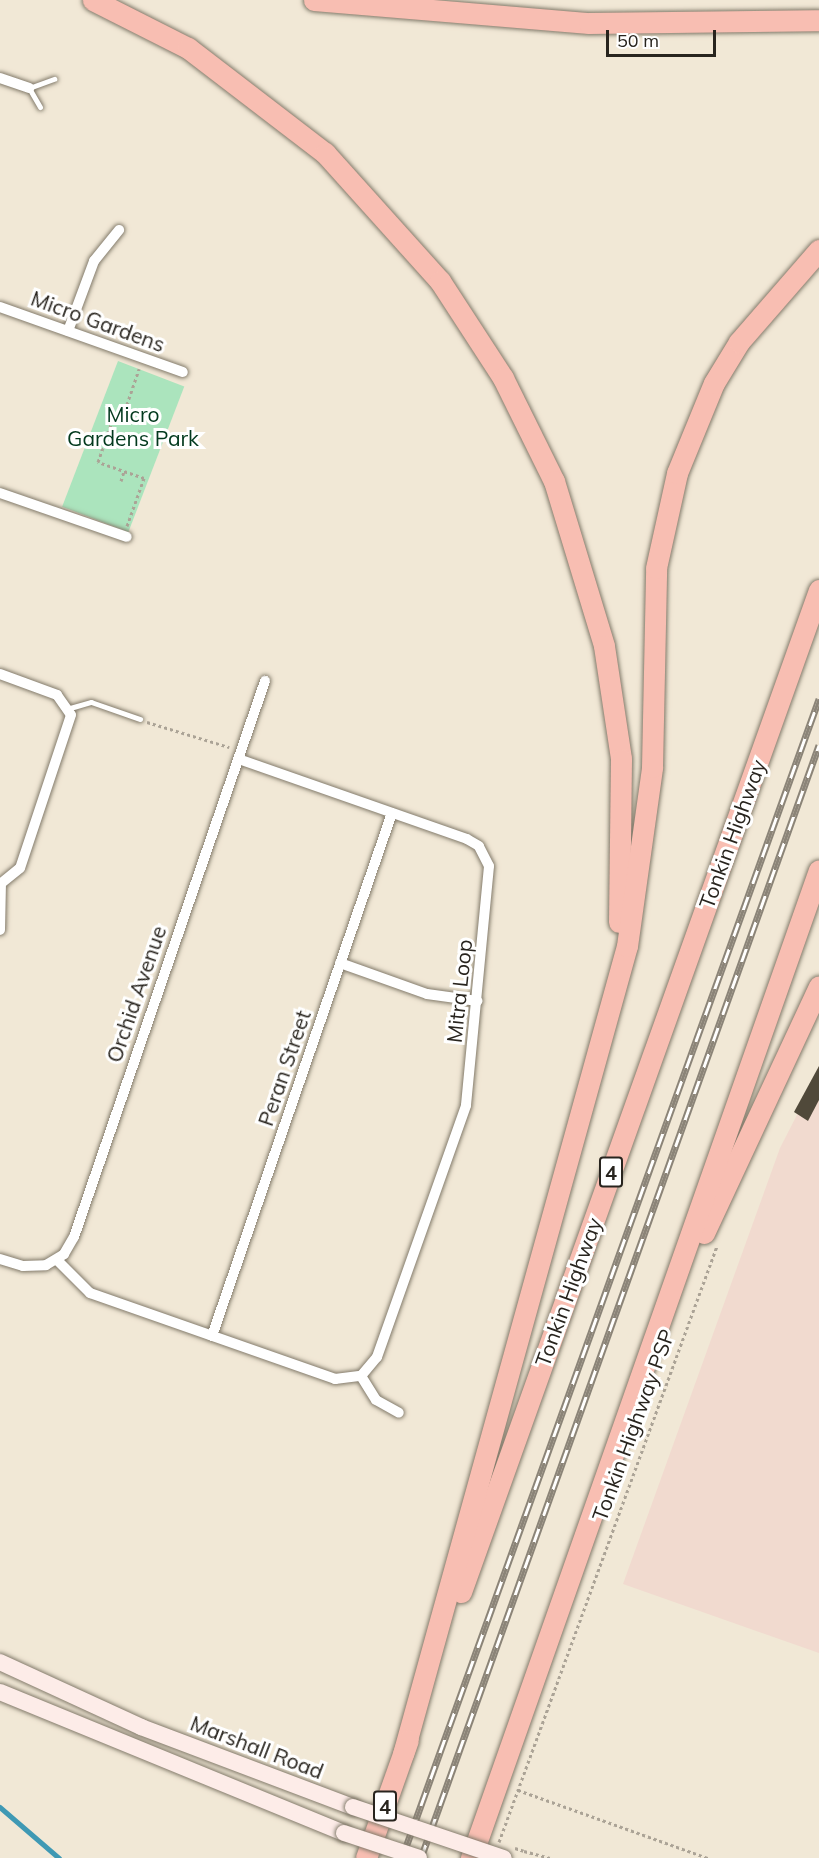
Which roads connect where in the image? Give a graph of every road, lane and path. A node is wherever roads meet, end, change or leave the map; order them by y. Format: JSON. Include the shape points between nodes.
{"nodes":[{"id":1,"x":93,"y":0,"type":"edge"},
{"id":2,"x":314,"y":0,"type":"edge"},
{"id":3,"x":819,"y":20,"type":"edge"},
{"id":4,"x":0,"y":78,"type":"edge"},
{"id":5,"x":54,"y":79,"type":"dead end"},
{"id":6,"x":29,"y":88,"type":"junction"},
{"id":7,"x":40,"y":106,"type":"dead end"},
{"id":8,"x":119,"y":230,"type":"dead end"},
{"id":9,"x":819,"y":250,"type":"edge"},
{"id":10,"x":0,"y":307,"type":"edge"},
{"id":11,"x":68,"y":331,"type":"junction"},
{"id":12,"x":143,"y":358,"type":"junction"},
{"id":13,"x":183,"y":372,"type":"dead end"},
{"id":14,"x":123,"y":416,"type":"junction"},
{"id":15,"x":141,"y":422,"type":"dead end"},
{"id":16,"x":124,"y":471,"type":"junction"},
{"id":17,"x":121,"y":481,"type":"dead end"},
{"id":18,"x":0,"y":493,"type":"edge"},
{"id":19,"x":125,"y":537,"type":"joint"},
{"id":20,"x":819,"y":590,"type":"edge"},
{"id":21,"x":0,"y":674,"type":"edge"},
{"id":22,"x":265,"y":681,"type":"dead end"},
{"id":23,"x":70,"y":708,"type":"junction"},
{"id":24,"x":140,"y":719,"type":"joint"},
{"id":25,"x":240,"y":754,"type":"junction"},
{"id":26,"x":392,"y":813,"type":"junction"},
{"id":27,"x":819,"y":870,"type":"edge"},
{"id":28,"x":0,"y":884,"type":"edge"},
{"id":29,"x":0,"y":930,"type":"edge"},
{"id":30,"x":340,"y":963,"type":"junction"},
{"id":31,"x":819,"y":986,"type":"edge"},
{"id":32,"x":478,"y":1001,"type":"junction"},
{"id":33,"x":599,"y":1044,"type":"junction"},
{"id":34,"x":721,"y":1236,"type":"dead end"},
{"id":35,"x":0,"y":1259,"type":"edge"},
{"id":36,"x":57,"y":1260,"type":"junction"},
{"id":37,"x":212,"y":1336,"type":"junction"},
{"id":38,"x":361,"y":1376,"type":"junction"},
{"id":39,"x":399,"y":1413,"type":"dead end"},
{"id":40,"x":0,"y":1662,"type":"edge"},
{"id":41,"x":0,"y":1692,"type":"edge"},
{"id":42,"x":403,"y":1754,"type":"junction"},
{"id":43,"x":496,"y":1786,"type":"junction"},
{"id":44,"x":518,"y":1790,"type":"junction"},
{"id":45,"x":524,"y":1851,"type":"dead end"},
{"id":46,"x":501,"y":1853,"type":"edge"},
{"id":47,"x":366,"y":1858,"type":"edge"},
{"id":48,"x":419,"y":1858,"type":"edge"},
{"id":49,"x":471,"y":1858,"type":"edge"},
{"id":50,"x":550,"y":1858,"type":"edge"},
{"id":51,"x":708,"y":1858,"type":"edge"}],
"edges":[{"from":1,"to":33,"type":"highway","via":[[188,48],[325,153],[440,281],[530,429],[581,557],[614,702],[623,874]]},
{"from":2,"to":3,"type":"highway","via":[[589,23]]},
{"from":4,"to":6,"type":"street"},
{"from":5,"to":6,"type":"lane"},
{"from":6,"to":7,"type":"lane"},
{"from":8,"to":11,"type":"street","via":[[94,261]]},
{"from":9,"to":33,"type":"highway","via":[[740,342],[710,392],[677,473],[656,568],[652,767],[644,845],[627,946]]},
{"from":10,"to":11,"type":"street","name":"Micro Gardens"},
{"from":11,"to":12,"type":"street","name":"Micro Gardens"},
{"from":12,"to":13,"type":"street","name":"Micro Gardens"},
{"from":12,"to":14,"type":"path"},
{"from":14,"to":15,"type":"path"},
{"from":14,"to":16,"type":"path","via":[[115,413],[98,462]]},
{"from":16,"to":17,"type":"path"},
{"from":16,"to":19,"type":"path","via":[[144,478]]},
{"from":18,"to":19,"type":"street"},
{"from":20,"to":42,"type":"highway","name":"Tonkin Highway","number":"4"},
{"from":21,"to":23,"type":"street","via":[[57,695]]},
{"from":22,"to":25,"type":"street","name":"Orchid Avenue"},
{"from":23,"to":24,"type":"lane","via":[[91,702]]},
{"from":23,"to":28,"type":"street","via":[[70,726],[20,868]]},
{"from":24,"to":25,"type":"path"},
{"from":25,"to":26,"type":"street","name":"Mitra Loop"},
{"from":25,"to":36,"type":"street","name":"Orchid Avenue","via":[[74,1237]]},
{"from":26,"to":30,"type":"street","name":"Peran Street"},
{"from":26,"to":32,"type":"street","name":"Mitra Loop","via":[[467,839],[485,854],[490,882]]},
{"from":27,"to":43,"type":"highway"},
{"from":28,"to":29,"type":"street"},
{"from":30,"to":32,"type":"street","via":[[427,994]]},
{"from":30,"to":37,"type":"street","name":"Peran Street"},
{"from":31,"to":43,"type":"highway","via":[[704,1232]]},
{"from":32,"to":38,"type":"street","name":"Mitra Loop","via":[[463,1114],[377,1357]]},
{"from":33,"to":42,"type":"highway"},
{"from":34,"to":44,"type":"path","name":"Tonkin Highway PSP"},
{"from":35,"to":36,"type":"street","via":[[23,1266]]},
{"from":36,"to":37,"type":"street","via":[[90,1293]]},
{"from":37,"to":38,"type":"street","via":[[335,1378]]},
{"from":38,"to":39,"type":"street","via":[[376,1400]]},
{"from":40,"to":46,"type":"main road","name":"Marshall Road","bridge":true,"via":[[141,1727],[353,1807]]},
{"from":41,"to":48,"type":"main road","bridge":true,"via":[[344,1833]]},
{"from":42,"to":47,"type":"highway","name":"Tonkin Highway","number":"4"},
{"from":43,"to":49,"type":"highway"},
{"from":44,"to":46,"type":"path","name":"Tonkin Highway PSP"},
{"from":44,"to":51,"type":"path"},
{"from":45,"to":50,"type":"path"}]}
